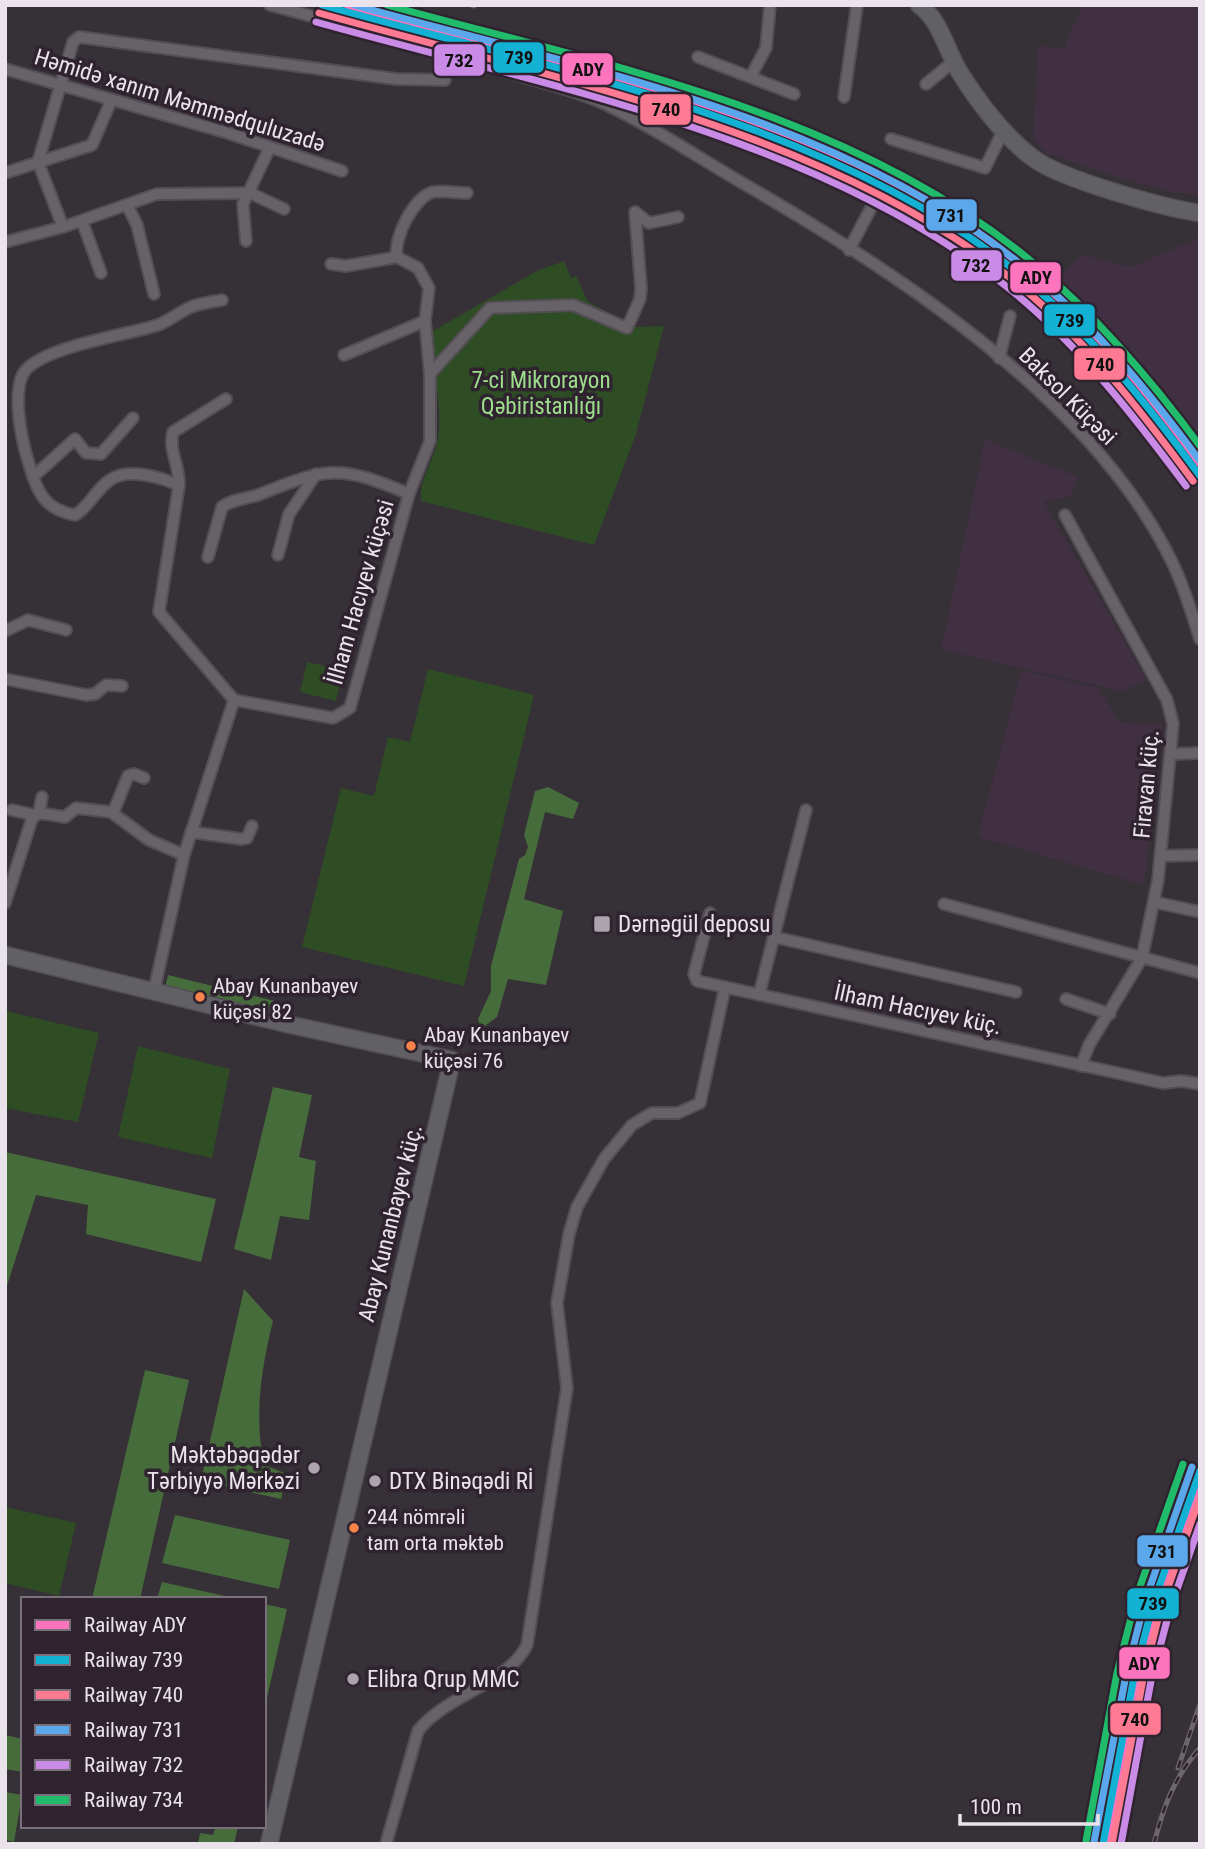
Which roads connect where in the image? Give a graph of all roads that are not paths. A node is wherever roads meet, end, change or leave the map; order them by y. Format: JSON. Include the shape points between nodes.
{"nodes":[{"id":1,"x":270,"y":5,"type":"edge"},
{"id":2,"x":770,"y":5,"type":"edge"},
{"id":3,"x":857,"y":5,"type":"edge"},
{"id":4,"x":919,"y":5,"type":"edge"},
{"id":5,"x":698,"y":57,"type":"dead end"},
{"id":6,"x":953,"y":62,"type":"junction"},
{"id":7,"x":5,"y":69,"type":"edge"},
{"id":8,"x":751,"y":76,"type":"junction"},
{"id":9,"x":445,"y":80,"type":"dead end"},
{"id":10,"x":926,"y":83,"type":"dead end"},
{"id":11,"x":59,"y":85,"type":"junction"},
{"id":12,"x":794,"y":94,"type":"dead end"},
{"id":13,"x":844,"y":97,"type":"dead end"},
{"id":14,"x":111,"y":101,"type":"junction"},
{"id":15,"x":1004,"y":129,"type":"junction"},
{"id":16,"x":891,"y":139,"type":"dead end"},
{"id":17,"x":270,"y":147,"type":"junction"},
{"id":18,"x":38,"y":163,"type":"junction"},
{"id":19,"x":342,"y":171,"type":"dead end"},
{"id":20,"x":5,"y":173,"type":"edge"},
{"id":21,"x":250,"y":193,"type":"junction"},
{"id":22,"x":467,"y":193,"type":"dead end"},
{"id":23,"x":874,"y":202,"type":"dead end"},
{"id":24,"x":127,"y":205,"type":"junction"},
{"id":25,"x":284,"y":209,"type":"dead end"},
{"id":26,"x":1200,"y":213,"type":"edge"},
{"id":27,"x":678,"y":217,"type":"dead end"},
{"id":28,"x":82,"y":221,"type":"junction"},
{"id":29,"x":63,"y":227,"type":"junction"},
{"id":30,"x":246,"y":241,"type":"dead end"},
{"id":31,"x":5,"y":242,"type":"edge"},
{"id":32,"x":849,"y":250,"type":"junction"},
{"id":33,"x":397,"y":257,"type":"junction"},
{"id":34,"x":331,"y":264,"type":"dead end"},
{"id":35,"x":101,"y":273,"type":"dead end"},
{"id":36,"x":154,"y":294,"type":"dead end"},
{"id":37,"x":222,"y":300,"type":"dead end"},
{"id":38,"x":1010,"y":316,"type":"dead end"},
{"id":39,"x":425,"y":321,"type":"junction"},
{"id":40,"x":344,"y":355,"type":"dead end"},
{"id":41,"x":999,"y":358,"type":"junction"},
{"id":42,"x":430,"y":374,"type":"junction"},
{"id":43,"x":226,"y":399,"type":"dead end"},
{"id":44,"x":133,"y":418,"type":"dead end"},
{"id":45,"x":317,"y":472,"type":"junction"},
{"id":46,"x":33,"y":477,"type":"junction"},
{"id":47,"x":179,"y":485,"type":"junction"},
{"id":48,"x":409,"y":494,"type":"junction"},
{"id":49,"x":1065,"y":515,"type":"dead end"},
{"id":50,"x":278,"y":555,"type":"dead end"},
{"id":51,"x":208,"y":557,"type":"dead end"},
{"id":52,"x":66,"y":630,"type":"dead end"},
{"id":53,"x":5,"y":631,"type":"edge"},
{"id":54,"x":1200,"y":639,"type":"edge"},
{"id":55,"x":5,"y":679,"type":"edge"},
{"id":56,"x":122,"y":686,"type":"dead end"},
{"id":57,"x":234,"y":700,"type":"junction"},
{"id":58,"x":1200,"y":753,"type":"edge"},
{"id":59,"x":1173,"y":754,"type":"junction"},
{"id":60,"x":144,"y":778,"type":"dead end"},
{"id":61,"x":42,"y":797,"type":"dead end"},
{"id":62,"x":12,"y":810,"type":"dead end"},
{"id":63,"x":806,"y":810,"type":"dead end"},
{"id":64,"x":113,"y":813,"type":"junction"},
{"id":65,"x":36,"y":814,"type":"junction"},
{"id":66,"x":252,"y":826,"type":"dead end"},
{"id":67,"x":191,"y":832,"type":"junction"},
{"id":68,"x":184,"y":855,"type":"junction"},
{"id":69,"x":1200,"y":855,"type":"edge"},
{"id":70,"x":1161,"y":856,"type":"junction"},
{"id":71,"x":1154,"y":902,"type":"junction"},
{"id":72,"x":5,"y":903,"type":"edge"},
{"id":73,"x":944,"y":904,"type":"dead end"},
{"id":74,"x":1200,"y":912,"type":"edge"},
{"id":75,"x":710,"y":913,"type":"dead end"},
{"id":76,"x":774,"y":937,"type":"junction"},
{"id":77,"x":5,"y":955,"type":"edge"},
{"id":78,"x":1142,"y":958,"type":"junction"},
{"id":79,"x":1200,"y":973,"type":"edge"},
{"id":80,"x":724,"y":987,"type":"junction"},
{"id":81,"x":154,"y":991,"type":"junction"},
{"id":82,"x":1016,"y":992,"type":"dead end"},
{"id":83,"x":759,"y":995,"type":"junction"},
{"id":84,"x":1066,"y":999,"type":"dead end"},
{"id":85,"x":1110,"y":1014,"type":"junction"},
{"id":86,"x":1081,"y":1066,"type":"junction"},
{"id":87,"x":1200,"y":1084,"type":"edge"},
{"id":88,"x":269,"y":1844,"type":"edge"},
{"id":89,"x":386,"y":1844,"type":"edge"}],
"edges":[{"from":1,"to":32,"type":"street","name":"Baksol Küçəsi","via":[[561,87],[621,113],[818,227]]},
{"from":2,"to":8,"type":"street","via":[[766,48]]},
{"from":3,"to":13,"type":"street"},
{"from":4,"to":6,"type":"street","via":[[929,14]]},
{"from":5,"to":8,"type":"street"},
{"from":6,"to":10,"type":"street"},
{"from":6,"to":15,"type":"street"},
{"from":7,"to":11,"type":"street","name":"Həmidə xanım Məmmədquluzadə"},
{"from":8,"to":12,"type":"street"},
{"from":9,"to":11,"type":"street","via":[[396,79],[79,37],[73,42]]},
{"from":11,"to":14,"type":"street","name":"Həmidə xanım Məmmədquluzadə"},
{"from":11,"to":18,"type":"street"},
{"from":14,"to":17,"type":"street","name":"Həmidə xanım Məmmədquluzadə"},
{"from":14,"to":18,"type":"street","via":[[92,145]]},
{"from":15,"to":16,"type":"street","via":[[985,169]]},
{"from":15,"to":26,"type":"street","via":[[1033,158],[1056,172]]},
{"from":17,"to":19,"type":"street","name":"Həmidə xanım Məmmədquluzadə"},
{"from":17,"to":21,"type":"street"},
{"from":18,"to":20,"type":"street"},
{"from":18,"to":29,"type":"street"},
{"from":21,"to":24,"type":"street","via":[[157,194]]},
{"from":21,"to":25,"type":"street"},
{"from":21,"to":30,"type":"street","via":[[243,204]]},
{"from":22,"to":33,"type":"street","via":[[426,195],[399,232]]},
{"from":23,"to":32,"type":"street"},
{"from":24,"to":28,"type":"street"},
{"from":24,"to":36,"type":"street","via":[[137,225]]},
{"from":27,"to":42,"type":"street","via":[[649,223],[635,212],[642,275],[640,299],[627,328],[573,305],[490,309]]},
{"from":28,"to":29,"type":"street"},
{"from":28,"to":35,"type":"street"},
{"from":29,"to":31,"type":"street"},
{"from":32,"to":41,"type":"street","name":"Baksol Küçəsi","via":[[949,317]]},
{"from":33,"to":34,"type":"street","via":[[346,266]]},
{"from":33,"to":39,"type":"street","name":"İlham Hacıyev küçəsi","via":[[418,268],[429,288]]},
{"from":37,"to":46,"type":"street","via":[[193,306],[159,324],[78,345],[33,364],[23,374],[19,397]]},
{"from":38,"to":41,"type":"street"},
{"from":39,"to":40,"type":"street"},
{"from":39,"to":42,"type":"street","name":"İlham Hacıyev küçəsi"},
{"from":41,"to":54,"type":"street","name":"Baksol Küçəsi","via":[[1054,405],[1106,462],[1172,562]]},
{"from":42,"to":48,"type":"street","name":"İlham Hacıyev küçəsi","via":[[429,442]]},
{"from":43,"to":47,"type":"street","via":[[173,432],[170,443],[180,470]]},
{"from":44,"to":46,"type":"street","via":[[101,454],[86,453],[75,439]]},
{"from":45,"to":48,"type":"street","name":"İlham Hacıyev küçəsi","via":[[368,476]]},
{"from":45,"to":50,"type":"street","via":[[289,514]]},
{"from":45,"to":51,"type":"street","name":"İlham Hacıyev küçəsi","via":[[222,507]]},
{"from":46,"to":47,"type":"street","via":[[38,494],[50,507],[75,515],[86,509],[110,480],[131,473]]},
{"from":47,"to":57,"type":"street","via":[[159,612]]},
{"from":48,"to":57,"type":"street","name":"İlham Hacıyev küçəsi","via":[[350,708],[333,718]]},
{"from":49,"to":59,"type":"street","name":"Firavan küç.","via":[[1167,700]]},
{"from":52,"to":53,"type":"street","via":[[28,620]]},
{"from":55,"to":56,"type":"street","via":[[86,695],[106,685]]},
{"from":57,"to":67,"type":"street"},
{"from":58,"to":59,"type":"street"},
{"from":59,"to":70,"type":"street","name":"Firavan küç."},
{"from":60,"to":64,"type":"street","via":[[128,776]]},
{"from":61,"to":65,"type":"street"},
{"from":62,"to":65,"type":"street"},
{"from":63,"to":76,"type":"street"},
{"from":64,"to":65,"type":"street","via":[[76,808],[65,817]]},
{"from":64,"to":68,"type":"street","via":[[149,840]]},
{"from":65,"to":72,"type":"street"},
{"from":66,"to":67,"type":"street","via":[[247,838],[241,839]]},
{"from":67,"to":68,"type":"street"},
{"from":68,"to":81,"type":"street"},
{"from":69,"to":70,"type":"street"},
{"from":70,"to":71,"type":"street","name":"Firavan küç."},
{"from":71,"to":74,"type":"street"},
{"from":71,"to":78,"type":"street","name":"Firavan küç."},
{"from":73,"to":78,"type":"street"},
{"from":75,"to":80,"type":"street","name":"İlham Hacıyev küç.","via":[[694,974],[697,981]]},
{"from":76,"to":82,"type":"street"},
{"from":76,"to":83,"type":"street"},
{"from":77,"to":81,"type":"street","name":"Abay Kunanbayev küç."},
{"from":78,"to":79,"type":"street"},
{"from":78,"to":85,"type":"street","name":"Firavan küç."},
{"from":80,"to":83,"type":"street","name":"İlham Hacıyev küç."},
{"from":80,"to":89,"type":"street","via":[[700,1103],[678,1112],[652,1113],[632,1125],[604,1159],[577,1207],[557,1303],[567,1388],[527,1645],[516,1661],[430,1718],[418,1731]]},
{"from":81,"to":88,"type":"street","name":"Abay Kunanbayev küç.","via":[[452,1060]]},
{"from":83,"to":86,"type":"street","name":"İlham Hacıyev küç."},
{"from":84,"to":85,"type":"street"},
{"from":85,"to":86,"type":"street","name":"Firavan küç."},
{"from":86,"to":87,"type":"street","name":"İlham Hacıyev küç.","via":[[1163,1083]]}]}
